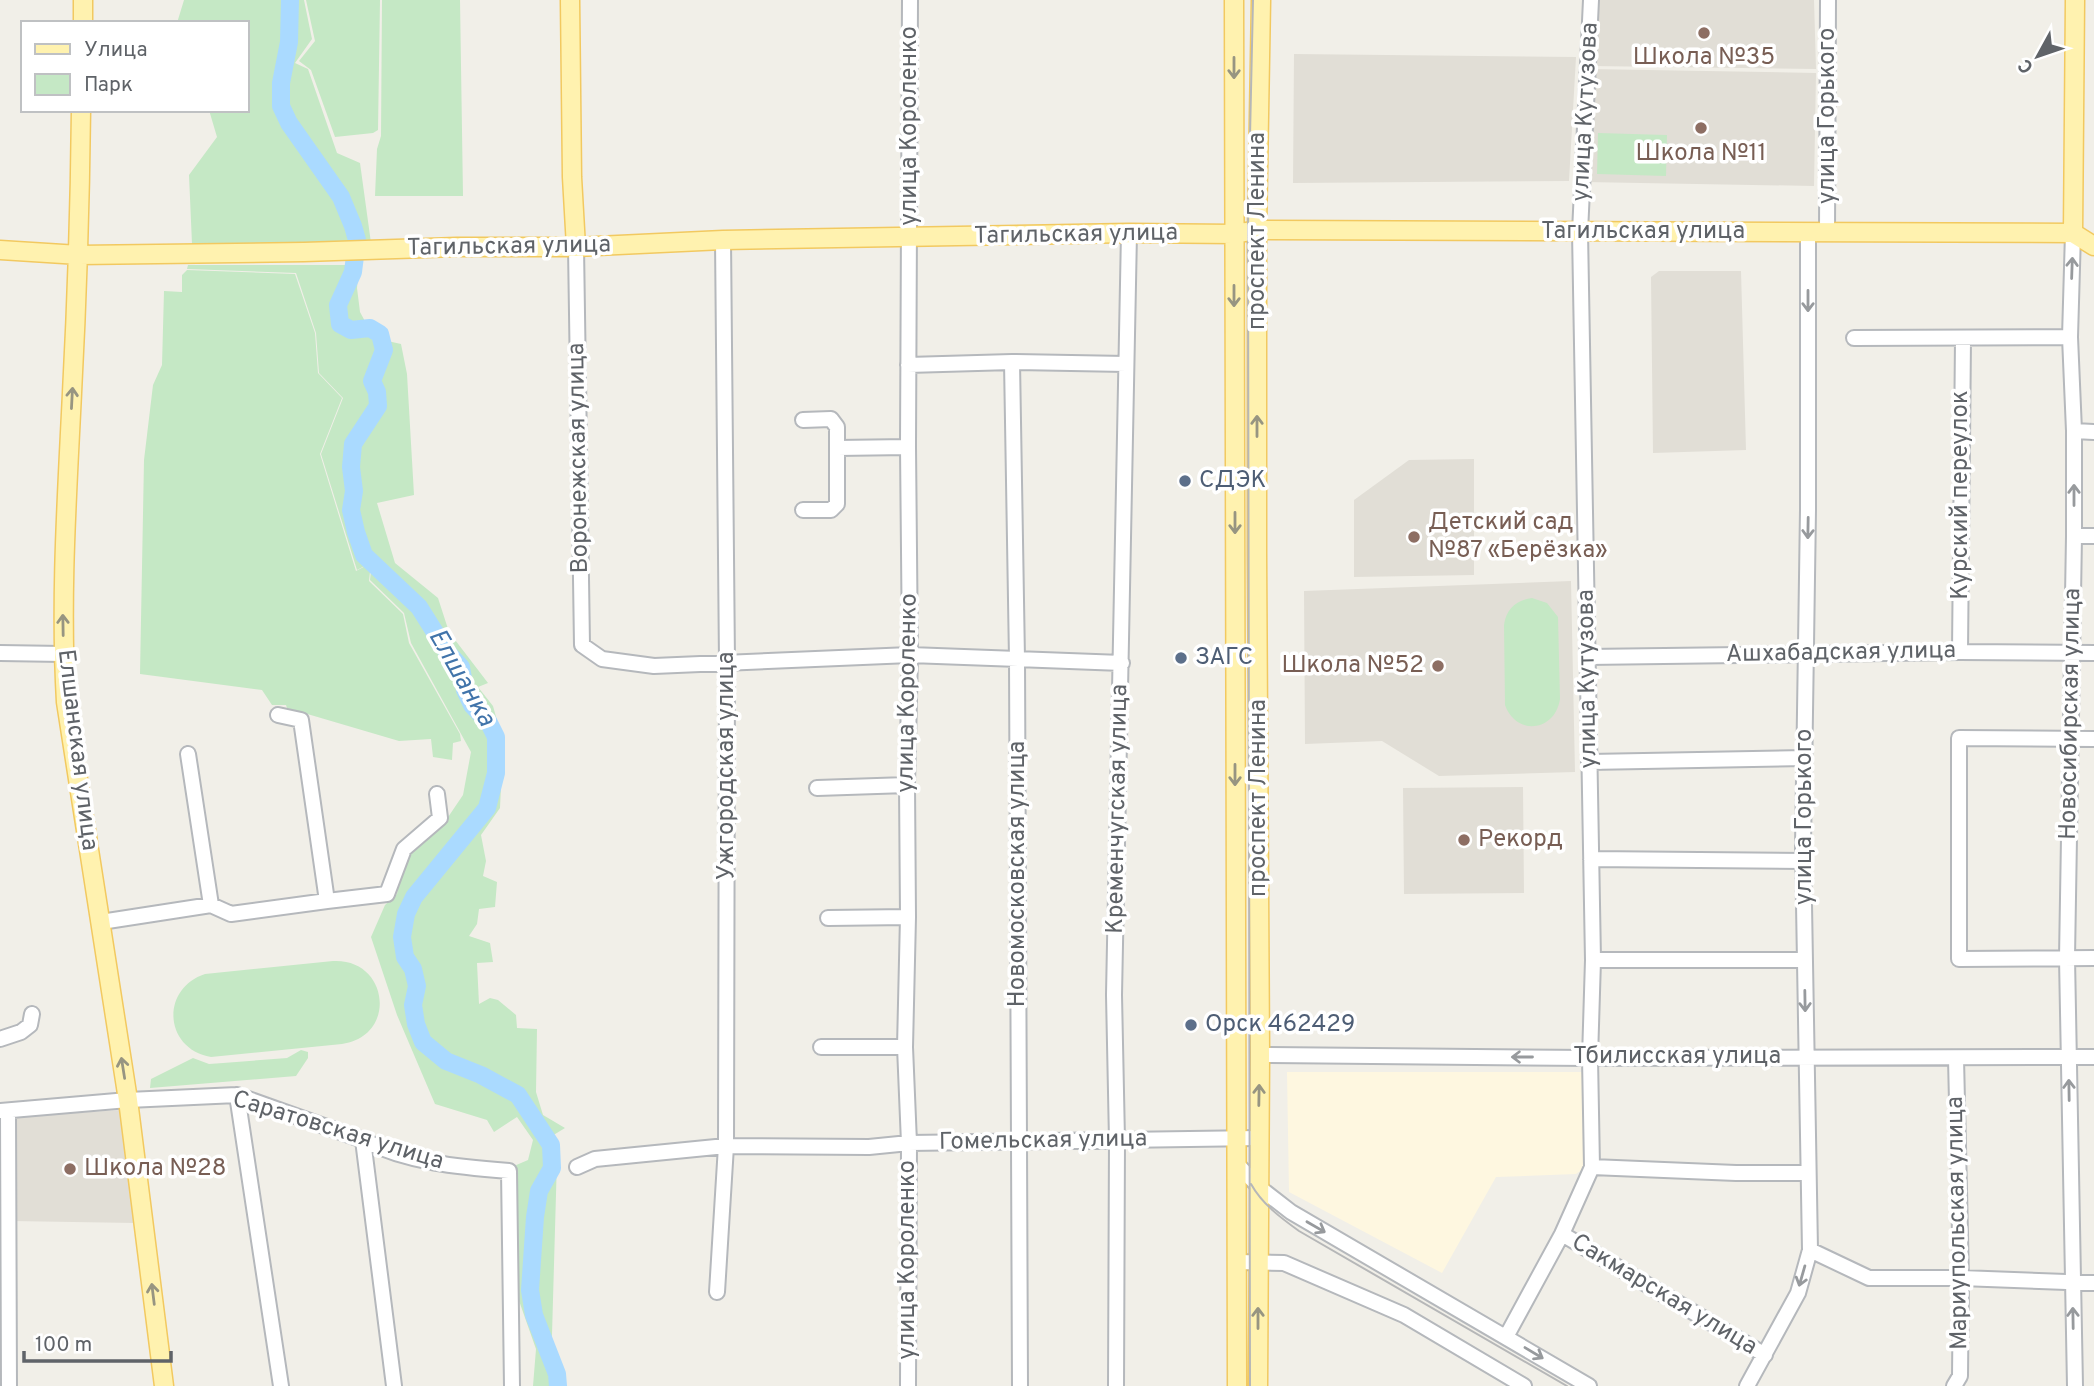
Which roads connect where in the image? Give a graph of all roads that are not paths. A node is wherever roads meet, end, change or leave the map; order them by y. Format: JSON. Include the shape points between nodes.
{"nodes":[{"id":1,"x":83,"y":0,"type":"edge"},
{"id":2,"x":570,"y":0,"type":"edge"},
{"id":3,"x":910,"y":0,"type":"edge"},
{"id":4,"x":1234,"y":0,"type":"edge"},
{"id":5,"x":1261,"y":0,"type":"edge"},
{"id":6,"x":1591,"y":0,"type":"edge"},
{"id":7,"x":1828,"y":0,"type":"edge"},
{"id":8,"x":2075,"y":0,"type":"edge"},
{"id":9,"x":83,"y":21,"type":"edge"},
{"id":10,"x":81,"y":112,"type":"edge"},
{"id":11,"x":1257,"y":230,"type":"junction"},
{"id":12,"x":1580,"y":232,"type":"junction"},
{"id":13,"x":1129,"y":233,"type":"junction"},
{"id":14,"x":1808,"y":233,"type":"junction"},
{"id":15,"x":1828,"y":233,"type":"junction"},
{"id":16,"x":2073,"y":233,"type":"junction"},
{"id":17,"x":1234,"y":234,"type":"junction"},
{"id":18,"x":910,"y":238,"type":"junction"},
{"id":19,"x":723,"y":240,"type":"junction"},
{"id":20,"x":2094,"y":246,"type":"edge"},
{"id":21,"x":576,"y":247,"type":"junction"},
{"id":22,"x":0,"y":250,"type":"edge"},
{"id":23,"x":79,"y":255,"type":"junction"},
{"id":24,"x":2070,"y":337,"type":"junction"},
{"id":25,"x":1854,"y":338,"type":"dead end"},
{"id":26,"x":1962,"y":339,"type":"junction"},
{"id":27,"x":1012,"y":362,"type":"junction"},
{"id":28,"x":1126,"y":364,"type":"junction"},
{"id":29,"x":908,"y":365,"type":"junction"},
{"id":30,"x":1257,"y":391,"type":"junction"},
{"id":31,"x":1234,"y":392,"type":"junction"},
{"id":32,"x":803,"y":420,"type":"dead end"},
{"id":33,"x":2074,"y":431,"type":"junction"},
{"id":34,"x":2094,"y":432,"type":"edge"},
{"id":35,"x":837,"y":447,"type":"junction"},
{"id":36,"x":908,"y":447,"type":"junction"},
{"id":37,"x":803,"y":510,"type":"dead end"},
{"id":38,"x":2074,"y":536,"type":"junction"},
{"id":39,"x":2094,"y":536,"type":"edge"},
{"id":40,"x":1235,"y":553,"type":"junction"},
{"id":41,"x":1256,"y":553,"type":"junction"},
{"id":42,"x":1235,"y":608,"type":"junction"},
{"id":43,"x":1258,"y":608,"type":"junction"},
{"id":44,"x":1961,"y":652,"type":"junction"},
{"id":45,"x":0,"y":653,"type":"edge"},
{"id":46,"x":2071,"y":653,"type":"junction"},
{"id":47,"x":2094,"y":653,"type":"edge"},
{"id":48,"x":63,"y":654,"type":"junction"},
{"id":49,"x":1807,"y":654,"type":"junction"},
{"id":50,"x":910,"y":655,"type":"junction"},
{"id":51,"x":1587,"y":657,"type":"junction"},
{"id":52,"x":1017,"y":659,"type":"junction"},
{"id":53,"x":727,"y":662,"type":"junction"},
{"id":54,"x":1122,"y":663,"type":"junction"},
{"id":55,"x":278,"y":715,"type":"dead end"},
{"id":56,"x":2071,"y":738,"type":"junction"},
{"id":57,"x":2094,"y":738,"type":"edge"},
{"id":58,"x":1235,"y":743,"type":"junction"},
{"id":59,"x":1259,"y":744,"type":"junction"},
{"id":60,"x":188,"y":754,"type":"dead end"},
{"id":61,"x":1805,"y":758,"type":"junction"},
{"id":62,"x":1589,"y":762,"type":"junction"},
{"id":63,"x":907,"y":785,"type":"junction"},
{"id":64,"x":817,"y":788,"type":"dead end"},
{"id":65,"x":437,"y":794,"type":"dead end"},
{"id":66,"x":1591,"y":859,"type":"junction"},
{"id":67,"x":1804,"y":861,"type":"junction"},
{"id":68,"x":327,"y":901,"type":"junction"},
{"id":69,"x":211,"y":905,"type":"junction"},
{"id":70,"x":908,"y":917,"type":"junction"},
{"id":71,"x":828,"y":918,"type":"dead end"},
{"id":72,"x":101,"y":922,"type":"junction"},
{"id":73,"x":1236,"y":948,"type":"junction"},
{"id":74,"x":1260,"y":948,"type":"junction"},
{"id":75,"x":2067,"y":958,"type":"junction"},
{"id":76,"x":2094,"y":958,"type":"edge"},
{"id":77,"x":1593,"y":960,"type":"junction"},
{"id":78,"x":1805,"y":960,"type":"junction"},
{"id":79,"x":32,"y":1014,"type":"dead end"},
{"id":80,"x":0,"y":1039,"type":"edge"},
{"id":81,"x":905,"y":1046,"type":"junction"},
{"id":82,"x":821,"y":1047,"type":"dead end"},
{"id":83,"x":1260,"y":1055,"type":"junction"},
{"id":84,"x":1806,"y":1057,"type":"junction"},
{"id":85,"x":2069,"y":1057,"type":"junction"},
{"id":86,"x":2094,"y":1057,"type":"edge"},
{"id":87,"x":1590,"y":1058,"type":"junction"},
{"id":88,"x":1956,"y":1058,"type":"junction"},
{"id":89,"x":237,"y":1095,"type":"junction"},
{"id":90,"x":128,"y":1100,"type":"junction"},
{"id":91,"x":4,"y":1111,"type":"edge"},
{"id":92,"x":1259,"y":1138,"type":"junction"},
{"id":93,"x":1237,"y":1139,"type":"junction"},
{"id":94,"x":363,"y":1140,"type":"junction"},
{"id":95,"x":1116,"y":1140,"type":"junction"},
{"id":96,"x":1019,"y":1142,"type":"junction"},
{"id":97,"x":909,"y":1143,"type":"junction"},
{"id":98,"x":726,"y":1146,"type":"junction"},
{"id":99,"x":1236,"y":1163,"type":"junction"},
{"id":100,"x":577,"y":1167,"type":"dead end"},
{"id":101,"x":1592,"y":1167,"type":"junction"},
{"id":102,"x":1808,"y":1173,"type":"junction"},
{"id":103,"x":1260,"y":1188,"type":"junction"},
{"id":104,"x":1562,"y":1234,"type":"junction"},
{"id":105,"x":1810,"y":1250,"type":"junction"},
{"id":106,"x":1237,"y":1262,"type":"junction"},
{"id":107,"x":1259,"y":1263,"type":"junction"},
{"id":108,"x":1961,"y":1278,"type":"junction"},
{"id":109,"x":2073,"y":1283,"type":"junction"},
{"id":110,"x":2094,"y":1283,"type":"edge"},
{"id":111,"x":717,"y":1292,"type":"dead end"},
{"id":112,"x":1506,"y":1337,"type":"junction"},
{"id":113,"x":1765,"y":1355,"type":"junction"},
{"id":114,"x":9,"y":1386,"type":"edge"},
{"id":115,"x":164,"y":1386,"type":"edge"},
{"id":116,"x":281,"y":1386,"type":"edge"},
{"id":117,"x":394,"y":1386,"type":"edge"},
{"id":118,"x":512,"y":1386,"type":"edge"},
{"id":119,"x":908,"y":1386,"type":"edge"},
{"id":120,"x":1020,"y":1386,"type":"edge"},
{"id":121,"x":1116,"y":1386,"type":"edge"},
{"id":122,"x":1237,"y":1386,"type":"edge"},
{"id":123,"x":1258,"y":1386,"type":"edge"},
{"id":124,"x":1524,"y":1386,"type":"edge"},
{"id":125,"x":1589,"y":1386,"type":"edge"},
{"id":126,"x":1747,"y":1386,"type":"edge"},
{"id":127,"x":1954,"y":1386,"type":"edge"},
{"id":128,"x":2075,"y":1386,"type":"edge"}],
"edges":[{"from":1,"to":9,"type":"main road"},
{"from":2,"to":21,"type":"main road"},
{"from":3,"to":18,"type":"street","name":"улица Короленко"},
{"from":4,"to":17,"type":"main road","name":"проспект Ленина","one_way":true},
{"from":5,"to":11,"type":"main road","name":"проспект Ленина"},
{"from":6,"to":12,"type":"street","name":"улица Кутузова"},
{"from":7,"to":15,"type":"street","name":"улица Горького"},
{"from":8,"to":16,"type":"main road","name":"Новосибирская улица"},
{"from":10,"to":23,"type":"main road","name":"Елшанская улица"},
{"from":11,"to":12,"type":"main road","name":"Тагильская улица"},
{"from":11,"to":17,"type":"main road","name":"Тагильская улица"},
{"from":11,"to":30,"type":"main road","name":"проспект Ленина"},
{"from":12,"to":14,"type":"main road","name":"Тагильская улица"},
{"from":12,"to":51,"type":"street","name":"улица Кутузова"},
{"from":13,"to":17,"type":"main road","name":"Тагильская улица"},
{"from":13,"to":18,"type":"main road","name":"Тагильская улица"},
{"from":13,"to":28,"type":"street","name":"Кременчугская улица"},
{"from":14,"to":15,"type":"main road","name":"Тагильская улица"},
{"from":14,"to":49,"type":"street","name":"улица Горького","one_way":true},
{"from":15,"to":16,"type":"main road","name":"Тагильская улица"},
{"from":16,"to":20,"type":"main road"},
{"from":24,"to":16,"type":"street","name":"Новосибирская улица","one_way":true},
{"from":17,"to":31,"type":"main road","name":"проспект Ленина","one_way":true},
{"from":18,"to":19,"type":"main road","name":"Тагильская улица"},
{"from":18,"to":29,"type":"street","name":"улица Короленко"},
{"from":19,"to":21,"type":"main road","name":"Тагильская улица"},
{"from":19,"to":53,"type":"street","name":"Ужгородская улица"},
{"from":21,"to":23,"type":"main road","name":"Тагильская улица"},
{"from":21,"to":53,"type":"street","name":"Воронежская улица","via":[[582,645],[602,659],[654,666]]},
{"from":22,"to":23,"type":"main road","name":"Тагильская улица"},
{"from":48,"to":23,"type":"main road","name":"Елшанская улица","one_way":true,"via":[[62,579]]},
{"from":24,"to":26,"type":"street"},
{"from":24,"to":33,"type":"street","name":"Новосибирская улица"},
{"from":25,"to":26,"type":"street"},
{"from":26,"to":44,"type":"street","name":"Курский переулок"},
{"from":27,"to":28,"type":"street"},
{"from":27,"to":29,"type":"street"},
{"from":27,"to":52,"type":"street","name":"Новомосковская улица"},
{"from":28,"to":54,"type":"street","name":"Кременчугская улица"},
{"from":29,"to":36,"type":"street","name":"улица Короленко"},
{"from":30,"to":31,"type":"street"},
{"from":41,"to":30,"type":"main road","name":"проспект Ленина","one_way":true},
{"from":31,"to":40,"type":"main road","name":"проспект Ленина","one_way":true},
{"from":32,"to":35,"type":"street","via":[[831,419],[837,427]]},
{"from":33,"to":34,"type":"street"},
{"from":38,"to":33,"type":"street","name":"Новосибирская улица","one_way":true},
{"from":35,"to":36,"type":"street"},
{"from":35,"to":37,"type":"street","via":[[837,504],[831,510]]},
{"from":36,"to":50,"type":"street","name":"улица Короленко"},
{"from":38,"to":39,"type":"street"},
{"from":38,"to":46,"type":"street","name":"Новосибирская улица"},
{"from":40,"to":41,"type":"street"},
{"from":40,"to":42,"type":"main road","name":"проспект Ленина"},
{"from":41,"to":43,"type":"main road","name":"проспект Ленина"},
{"from":42,"to":43,"type":"street"},
{"from":42,"to":58,"type":"main road","name":"проспект Ленина"},
{"from":43,"to":59,"type":"main road","name":"проспект Ленина"},
{"from":44,"to":46,"type":"street","name":"Ашхабадская улица"},
{"from":44,"to":49,"type":"street","name":"Ашхабадская улица"},
{"from":45,"to":48,"type":"street"},
{"from":46,"to":47,"type":"street","name":"Ашхабадская улица"},
{"from":46,"to":56,"type":"street","name":"Новосибирская улица"},
{"from":48,"to":72,"type":"main road","name":"Елшанская улица","via":[[66,702]]},
{"from":49,"to":51,"type":"street","name":"Ашхабадская улица"},
{"from":49,"to":61,"type":"street","name":"улица Горького"},
{"from":50,"to":52,"type":"street"},
{"from":50,"to":53,"type":"street"},
{"from":50,"to":63,"type":"street","name":"улица Короленко"},
{"from":51,"to":62,"type":"street","name":"улица Кутузова"},
{"from":52,"to":54,"type":"street"},
{"from":52,"to":96,"type":"street","name":"Новомосковская улица"},
{"from":53,"to":98,"type":"street","name":"Ужгородская улица"},
{"from":54,"to":95,"type":"street","name":"Кременчугская улица","via":[[1114,995]]},
{"from":55,"to":68,"type":"street","via":[[301,720]]},
{"from":56,"to":57,"type":"street"},
{"from":56,"to":75,"type":"street","name":"Новосибирская улица"},
{"from":56,"to":75,"type":"street","via":[[1959,738],[1959,959]]},
{"from":58,"to":59,"type":"street"},
{"from":58,"to":73,"type":"main road","name":"проспект Ленина","one_way":true},
{"from":59,"to":74,"type":"main road","name":"проспект Ленина"},
{"from":60,"to":69,"type":"street"},
{"from":61,"to":62,"type":"street"},
{"from":61,"to":67,"type":"street","name":"улица Горького"},
{"from":62,"to":66,"type":"street","name":"улица Кутузова"},
{"from":63,"to":64,"type":"street"},
{"from":63,"to":70,"type":"street","name":"улица Короленко"},
{"from":65,"to":68,"type":"street","via":[[440,818],[404,849],[387,894]]},
{"from":66,"to":67,"type":"street"},
{"from":66,"to":77,"type":"street","name":"улица Кутузова"},
{"from":67,"to":78,"type":"street","name":"улица Горького"},
{"from":68,"to":69,"type":"street","via":[[231,914]]},
{"from":69,"to":72,"type":"street"},
{"from":70,"to":71,"type":"street"},
{"from":70,"to":81,"type":"street","name":"улица Короленко"},
{"from":90,"to":72,"type":"main road","name":"Елшанская улица","one_way":true},
{"from":73,"to":74,"type":"street"},
{"from":73,"to":93,"type":"main road","name":"проспект Ленина"},
{"from":74,"to":83,"type":"main road","name":"проспект Ленина"},
{"from":75,"to":76,"type":"street"},
{"from":75,"to":85,"type":"street","name":"Новосибирская улица"},
{"from":77,"to":78,"type":"street"},
{"from":77,"to":87,"type":"street","name":"улица Кутузова"},
{"from":78,"to":84,"type":"street","name":"улица Горького","one_way":true},
{"from":79,"to":80,"type":"street","via":[[30,1025]]},
{"from":81,"to":82,"type":"street"},
{"from":81,"to":97,"type":"street","name":"улица Короленко"},
{"from":87,"to":83,"type":"street","name":"Тбилисская улица","one_way":true},
{"from":92,"to":83,"type":"main road","name":"проспект Ленина","one_way":true},
{"from":84,"to":87,"type":"street","name":"Тбилисская улица"},
{"from":84,"to":88,"type":"street","name":"Тбилисская улица"},
{"from":84,"to":102,"type":"street","name":"улица Горького"},
{"from":85,"to":86,"type":"street","name":"Тбилисская улица"},
{"from":85,"to":88,"type":"street","name":"Тбилисская улица"},
{"from":109,"to":85,"type":"street","name":"Новосибирская улица","one_way":true},
{"from":87,"to":101,"type":"street","name":"улица Кутузова"},
{"from":88,"to":108,"type":"street","name":"Мариупольская улица"},
{"from":89,"to":90,"type":"street","name":"Саратовская улица"},
{"from":89,"to":94,"type":"street","name":"Саратовская улица"},
{"from":89,"to":116,"type":"street"},
{"from":90,"to":91,"type":"street","name":"Саратовская улица"},
{"from":115,"to":90,"type":"main road","name":"Елшанская улица","one_way":true},
{"from":91,"to":114,"type":"street"},
{"from":92,"to":93,"type":"street","name":"Гомельская улица"},
{"from":92,"to":103,"type":"main road","name":"проспект Ленина"},
{"from":93,"to":95,"type":"street","name":"Гомельская улица"},
{"from":93,"to":99,"type":"main road","name":"проспект Ленина"},
{"from":94,"to":117,"type":"street"},
{"from":94,"to":118,"type":"street","name":"Саратовская улица","via":[[445,1166],[509,1171]]},
{"from":95,"to":96,"type":"street","name":"Гомельская улица"},
{"from":95,"to":121,"type":"street","name":"Кременчугская улица"},
{"from":96,"to":97,"type":"street","name":"Гомельская улица"},
{"from":96,"to":120,"type":"street","name":"Новомосковская улица"},
{"from":97,"to":98,"type":"street","name":"Гомельская улица"},
{"from":97,"to":119,"type":"street","name":"улица Короленко"},
{"from":98,"to":100,"type":"street","name":"Гомельская улица","via":[[595,1159]]},
{"from":98,"to":111,"type":"street","name":"Ужгородская улица"},
{"from":99,"to":103,"type":"street"},
{"from":99,"to":106,"type":"main road","name":"проспект Ленина"},
{"from":101,"to":102,"type":"street"},
{"from":101,"to":104,"type":"street","name":"улица Кутузова"},
{"from":102,"to":105,"type":"street","name":"улица Горького"},
{"from":103,"to":107,"type":"main road","name":"проспект Ленина"},
{"from":103,"to":112,"type":"street","one_way":true,"via":[[1291,1212]]},
{"from":104,"to":112,"type":"street","name":"улица Кутузова"},
{"from":104,"to":113,"type":"street","name":"Сакмарская улица"},
{"from":105,"to":108,"type":"street","via":[[1869,1278]]},
{"from":105,"to":113,"type":"street","name":"улица Горького","one_way":true,"via":[[1798,1293]]},
{"from":106,"to":107,"type":"street"},
{"from":106,"to":122,"type":"main road","name":"проспект Ленина"},
{"from":123,"to":107,"type":"main road","name":"проспект Ленина","one_way":true},
{"from":107,"to":124,"type":"street","via":[[1284,1263],[1404,1315]]},
{"from":108,"to":109,"type":"street"},
{"from":108,"to":127,"type":"street","name":"Мариупольская улица","via":[[1960,1376]]},
{"from":109,"to":110,"type":"street"},
{"from":128,"to":109,"type":"street","name":"Новосибирская улица","one_way":true},
{"from":112,"to":125,"type":"street","one_way":true},
{"from":113,"to":126,"type":"street","name":"улица Горького"}]}
